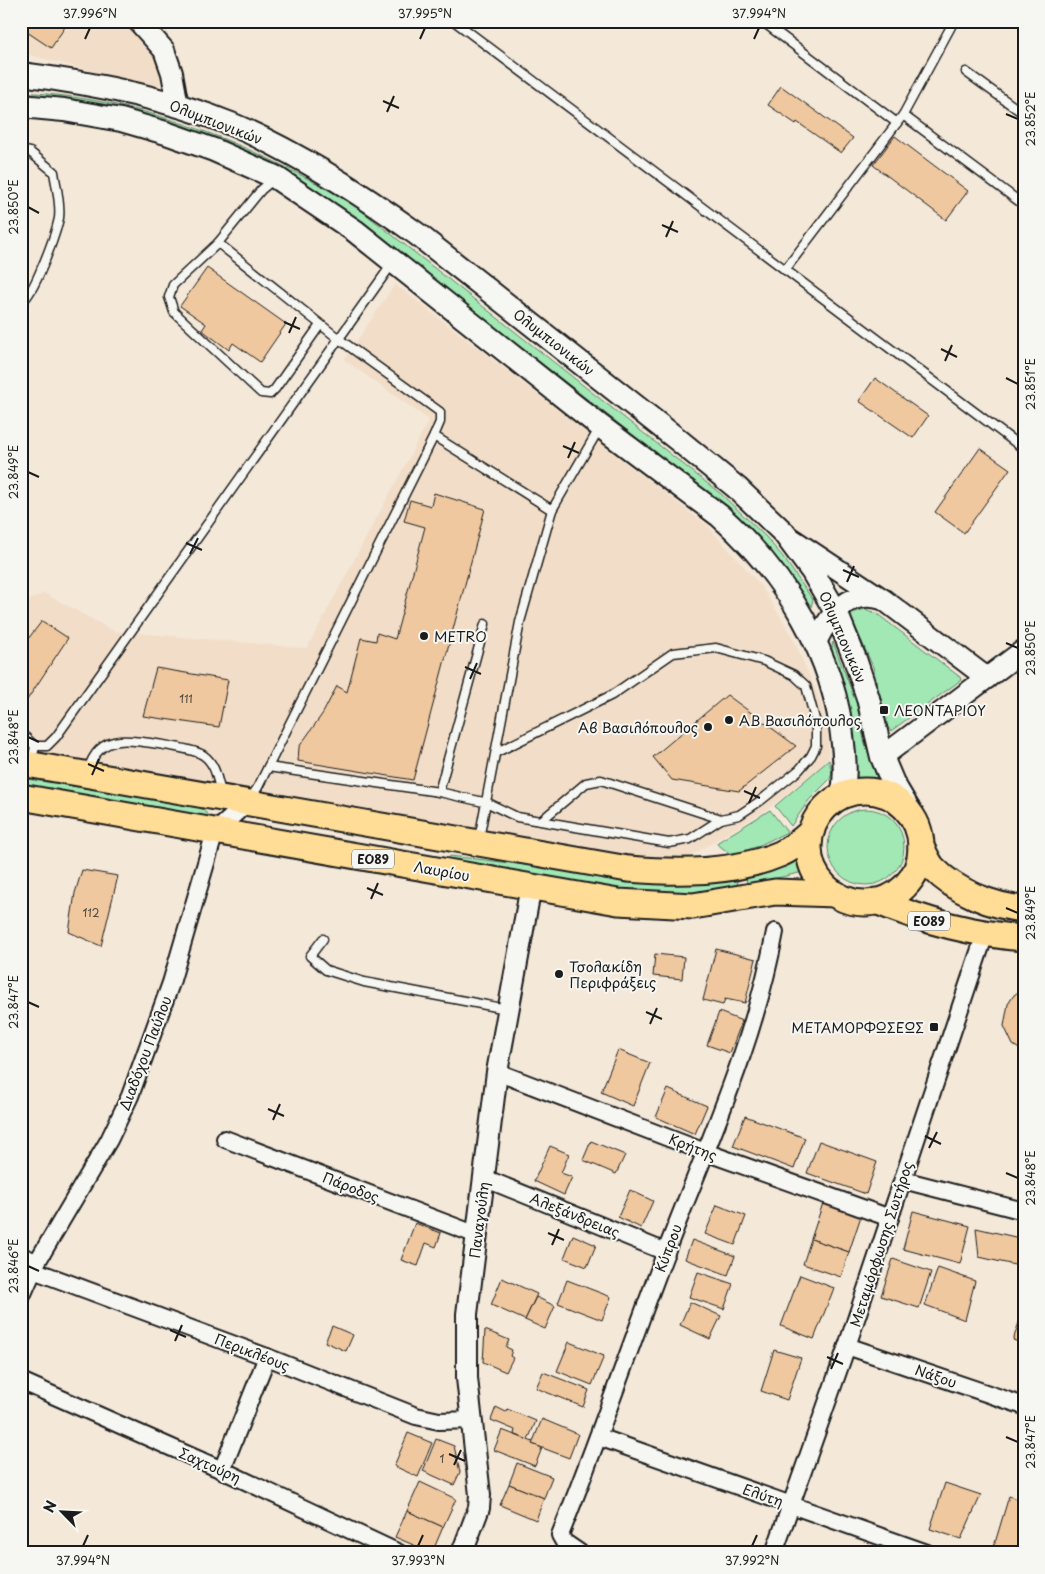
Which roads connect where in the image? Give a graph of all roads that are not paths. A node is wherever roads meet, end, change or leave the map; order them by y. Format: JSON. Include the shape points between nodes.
{"nodes":[{"id":1,"x":138,"y":21,"type":"edge"},
{"id":2,"x":454,"y":21,"type":"edge"},
{"id":3,"x":762,"y":21,"type":"edge"},
{"id":4,"x":954,"y":21,"type":"edge"},
{"id":5,"x":966,"y":72,"type":"dead end"},
{"id":6,"x":21,"y":74,"type":"edge"},
{"id":7,"x":21,"y":106,"type":"edge"},
{"id":8,"x":178,"y":106,"type":"junction"},
{"id":9,"x":1024,"y":114,"type":"edge"},
{"id":10,"x":903,"y":115,"type":"junction"},
{"id":11,"x":897,"y":123,"type":"junction"},
{"id":12,"x":21,"y":150,"type":"edge"},
{"id":13,"x":275,"y":177,"type":"junction"},
{"id":14,"x":1024,"y":204,"type":"edge"},
{"id":15,"x":218,"y":243,"type":"junction"},
{"id":16,"x":393,"y":262,"type":"junction"},
{"id":17,"x":785,"y":270,"type":"junction"},
{"id":18,"x":21,"y":302,"type":"edge"},
{"id":19,"x":320,"y":324,"type":"junction"},
{"id":20,"x":339,"y":339,"type":"junction"},
{"id":21,"x":600,"y":426,"type":"junction"},
{"id":22,"x":434,"y":436,"type":"junction"},
{"id":23,"x":1024,"y":449,"type":"edge"},
{"id":24,"x":552,"y":510,"type":"junction"},
{"id":25,"x":784,"y":533,"type":"junction"},
{"id":26,"x":884,"y":600,"type":"junction"},
{"id":27,"x":836,"y":612,"type":"junction"},
{"id":28,"x":485,"y":624,"type":"dead end"},
{"id":29,"x":816,"y":642,"type":"junction"},
{"id":30,"x":1024,"y":650,"type":"edge"},
{"id":31,"x":987,"y":678,"type":"junction"},
{"id":32,"x":21,"y":733,"type":"edge"},
{"id":33,"x":497,"y":752,"type":"junction"},
{"id":34,"x":882,"y":757,"type":"junction"},
{"id":35,"x":29,"y":758,"type":"edge"},
{"id":36,"x":268,"y":767,"type":"junction"},
{"id":37,"x":87,"y":775,"type":"junction"},
{"id":38,"x":439,"y":792,"type":"junction"},
{"id":39,"x":21,"y":797,"type":"edge"},
{"id":40,"x":842,"y":797,"type":"junction"},
{"id":41,"x":223,"y":799,"type":"junction"},
{"id":42,"x":247,"y":803,"type":"junction"},
{"id":43,"x":488,"y":803,"type":"junction"},
{"id":44,"x":909,"y":810,"type":"junction"},
{"id":45,"x":721,"y":819,"type":"junction"},
{"id":46,"x":542,"y":820,"type":"junction"},
{"id":47,"x":215,"y":832,"type":"junction"},
{"id":48,"x":812,"y":832,"type":"junction"},
{"id":49,"x":478,"y":843,"type":"junction"},
{"id":50,"x":922,"y":847,"type":"junction"},
{"id":51,"x":531,"y":886,"type":"junction"},
{"id":52,"x":836,"y":894,"type":"junction"},
{"id":53,"x":876,"y":901,"type":"junction"},
{"id":54,"x":1024,"y":909,"type":"edge"},
{"id":55,"x":775,"y":932,"type":"dead end"},
{"id":56,"x":985,"y":934,"type":"junction"},
{"id":57,"x":1024,"y":938,"type":"edge"},
{"id":58,"x":323,"y":939,"type":"dead end"},
{"id":59,"x":508,"y":1009,"type":"junction"},
{"id":60,"x":497,"y":1072,"type":"junction"},
{"id":61,"x":224,"y":1139,"type":"dead end"},
{"id":62,"x":705,"y":1152,"type":"junction"},
{"id":63,"x":484,"y":1178,"type":"junction"},
{"id":64,"x":903,"y":1180,"type":"junction"},
{"id":65,"x":1024,"y":1211,"type":"edge"},
{"id":66,"x":890,"y":1218,"type":"junction"},
{"id":67,"x":477,"y":1235,"type":"junction"},
{"id":68,"x":666,"y":1252,"type":"junction"},
{"id":69,"x":21,"y":1256,"type":"edge"},
{"id":70,"x":35,"y":1266,"type":"junction"},
{"id":71,"x":21,"y":1298,"type":"edge"},
{"id":72,"x":847,"y":1346,"type":"junction"},
{"id":73,"x":267,"y":1357,"type":"junction"},
{"id":74,"x":21,"y":1381,"type":"edge"},
{"id":75,"x":1024,"y":1406,"type":"edge"},
{"id":76,"x":473,"y":1420,"type":"junction"},
{"id":77,"x":599,"y":1437,"type":"junction"},
{"id":78,"x":222,"y":1470,"type":"junction"},
{"id":79,"x":792,"y":1504,"type":"junction"},
{"id":80,"x":398,"y":1553,"type":"edge"},
{"id":81,"x":462,"y":1553,"type":"edge"},
{"id":82,"x":580,"y":1553,"type":"edge"},
{"id":83,"x":774,"y":1553,"type":"edge"},
{"id":84,"x":928,"y":1553,"type":"edge"}],
"edges":[{"from":1,"to":8,"type":"street","via":[[164,50]]},
{"from":2,"to":17,"type":"lane"},
{"from":3,"to":11,"type":"lane"},
{"from":4,"to":10,"type":"lane"},
{"from":5,"to":9,"type":"lane"},
{"from":6,"to":8,"type":"main road","name":"Ολυμπιονικών","via":[[115,89]]},
{"from":7,"to":13,"type":"main road","name":"Ολυμπιονικών","via":[[121,120],[157,130],[214,150]]},
{"from":8,"to":25,"type":"main road","name":"Ολυμπιονικών","via":[[231,124],[289,152],[376,204],[677,439],[737,488]]},
{"from":10,"to":11,"type":"lane"},
{"from":10,"to":14,"type":"lane"},
{"from":11,"to":17,"type":"lane"},
{"from":12,"to":18,"type":"lane","via":[[30,152],[54,172],[59,217],[36,285]]},
{"from":13,"to":15,"type":"lane"},
{"from":13,"to":16,"type":"main road","name":"Ολυμπιονικών","via":[[355,230]]},
{"from":15,"to":19,"type":"lane"},
{"from":15,"to":19,"type":"lane","via":[[173,285],[169,297],[174,312],[261,393],[270,394],[276,389]]},
{"from":16,"to":20,"type":"lane"},
{"from":16,"to":21,"type":"main road","name":"Ολυμπιονικών"},
{"from":17,"to":23,"type":"lane"},
{"from":19,"to":20,"type":"lane"},
{"from":20,"to":22,"type":"lane","via":[[440,412]]},
{"from":20,"to":35,"type":"lane","via":[[56,737]]},
{"from":21,"to":24,"type":"lane"},
{"from":21,"to":29,"type":"main road","name":"Ολυμπιονικών","via":[[703,502],[735,530],[787,592]]},
{"from":22,"to":24,"type":"lane"},
{"from":22,"to":36,"type":"lane"},
{"from":24,"to":33,"type":"lane","via":[[520,622]]},
{"from":25,"to":26,"type":"street"},
{"from":25,"to":27,"type":"main road","name":"Ολυμπιονικών"},
{"from":26,"to":27,"type":"street","via":[[859,596]]},
{"from":26,"to":31,"type":"street"},
{"from":27,"to":29,"type":"street"},
{"from":27,"to":34,"type":"main road","name":"Ολυμπιονικών","via":[[865,690]]},
{"from":28,"to":38,"type":"lane"},
{"from":29,"to":40,"type":"main road","name":"Ολυμπιονικών","via":[[841,724],[846,779]]},
{"from":30,"to":31,"type":"street"},
{"from":31,"to":34,"type":"street"},
{"from":32,"to":35,"type":"lane"},
{"from":33,"to":43,"type":"lane"},
{"from":33,"to":45,"type":"lane","via":[[612,695],[673,653],[716,648],[764,661],[794,675],[806,686],[816,723],[816,746],[798,770],[760,801],[739,815]]},
{"from":34,"to":44,"type":"main road","name":"Ολυμπιονικών","via":[[892,783]]},
{"from":35,"to":37,"type":"main road","name":"Λαυρίου","number":"ΕΟ89"},
{"from":36,"to":38,"type":"lane"},
{"from":36,"to":42,"type":"lane"},
{"from":37,"to":41,"type":"main road","name":"Λαυρίου","number":"ΕΟ89"},
{"from":37,"to":41,"type":"lane","via":[[92,757],[99,749],[118,741],[190,749],[214,766]]},
{"from":38,"to":43,"type":"lane"},
{"from":39,"to":47,"type":"main road","name":"Λαυρίου","number":"ΕΟ89"},
{"from":40,"to":44,"type":"main road","name":"Λαυρίου","number":"ΕΟ89","via":[[860,792],[879,793]]},
{"from":40,"to":48,"type":"main road","name":"Λαυρίου","number":"ΕΟ89","via":[[827,807]]},
{"from":41,"to":42,"type":"main road","name":"Λαυρίου","number":"ΕΟ89"},
{"from":42,"to":47,"type":"street"},
{"from":42,"to":49,"type":"main road","name":"Λαυρίου","number":"ΕΟ89"},
{"from":43,"to":46,"type":"lane","via":[[516,817]]},
{"from":43,"to":49,"type":"lane"},
{"from":44,"to":50,"type":"main road","name":"Λαυρίου","number":"ΕΟ89","via":[[917,822]]},
{"from":45,"to":46,"type":"lane","via":[[690,839],[669,843]]},
{"from":45,"to":46,"type":"lane","via":[[601,780],[586,783]]},
{"from":47,"to":51,"type":"main road","name":"Λαυρίου","number":"ΕΟ89"},
{"from":47,"to":70,"type":"street","name":"Διαδόχου Παύλου","via":[[171,984],[130,1096],[109,1140]]},
{"from":48,"to":49,"type":"main road","name":"Λαυρίου","number":"ΕΟ89","via":[[781,854],[695,872],[628,869]]},
{"from":48,"to":52,"type":"main road","name":"Λαυρίου","number":"ΕΟ89","via":[[809,850],[812,867],[824,886]]},
{"from":50,"to":53,"type":"main road","name":"Λαυρίου","number":"ΕΟ89","via":[[914,874],[904,888]]},
{"from":50,"to":54,"type":"main road","name":"Λαυρίου","number":"ΕΟ89","via":[[932,867],[952,883],[991,902]]},
{"from":51,"to":52,"type":"main road","name":"Λαυρίου","number":"ΕΟ89","via":[[655,906],[693,906],[792,891]]},
{"from":51,"to":59,"type":"street","name":"Παναγούλη"},
{"from":52,"to":53,"type":"main road","name":"Λαυρίου","number":"ΕΟ89","via":[[855,901]]},
{"from":53,"to":56,"type":"main road","name":"Λαυρίου","number":"ΕΟ89","via":[[933,922]]},
{"from":55,"to":62,"type":"street","name":"Κύπρου","via":[[758,1009]]},
{"from":56,"to":57,"type":"main road","name":"Λαυρίου","number":"ΕΟ89"},
{"from":56,"to":64,"type":"street","name":"Μεταμόρφωσης Σωτήρος"},
{"from":58,"to":59,"type":"lane","via":[[310,956],[326,970],[364,982]]},
{"from":59,"to":60,"type":"street","name":"Παναγούλη"},
{"from":60,"to":62,"type":"street","name":"Κρήτης"},
{"from":60,"to":63,"type":"street","name":"Παναγούλη"},
{"from":61,"to":67,"type":"street","name":"Πάροδος"},
{"from":62,"to":66,"type":"street","name":"Κρήτης"},
{"from":62,"to":68,"type":"street","name":"Κύπρου"},
{"from":63,"to":67,"type":"street","name":"Παναγούλη"},
{"from":63,"to":68,"type":"street","name":"Αλεξάνδρειας"},
{"from":64,"to":65,"type":"street"},
{"from":64,"to":66,"type":"street","name":"Μεταμόρφωσης Σωτήρος"},
{"from":66,"to":72,"type":"street","name":"Μεταμόρφωσης Σωτήρος"},
{"from":67,"to":76,"type":"street","name":"Παναγούλη","via":[[466,1345]]},
{"from":68,"to":77,"type":"street","name":"Κύπρου"},
{"from":69,"to":70,"type":"street","name":"Περικλέους"},
{"from":70,"to":71,"type":"street","name":"Διαδόχου Παύλου"},
{"from":70,"to":73,"type":"street","name":"Περικλέους"},
{"from":72,"to":75,"type":"street","name":"Νάξου"},
{"from":72,"to":79,"type":"street","name":"Μεταμόρφωσης Σωτήρος"},
{"from":73,"to":76,"type":"street","name":"Περικλέους","via":[[416,1416],[439,1421]]},
{"from":73,"to":78,"type":"street"},
{"from":74,"to":78,"type":"street","name":"Σαχτούρη"},
{"from":76,"to":81,"type":"street","name":"Παναγούλη","via":[[479,1508]]},
{"from":77,"to":79,"type":"street","name":"Ελύτη"},
{"from":77,"to":82,"type":"street","name":"Κύπρου","via":[[560,1535],[564,1542]]},
{"from":78,"to":80,"type":"street","name":"Σαχτούρη"},
{"from":79,"to":83,"type":"street","name":"Μεταμόρφωσης Σωτήρος"},
{"from":79,"to":84,"type":"street","name":"Ελύτη"}]}
